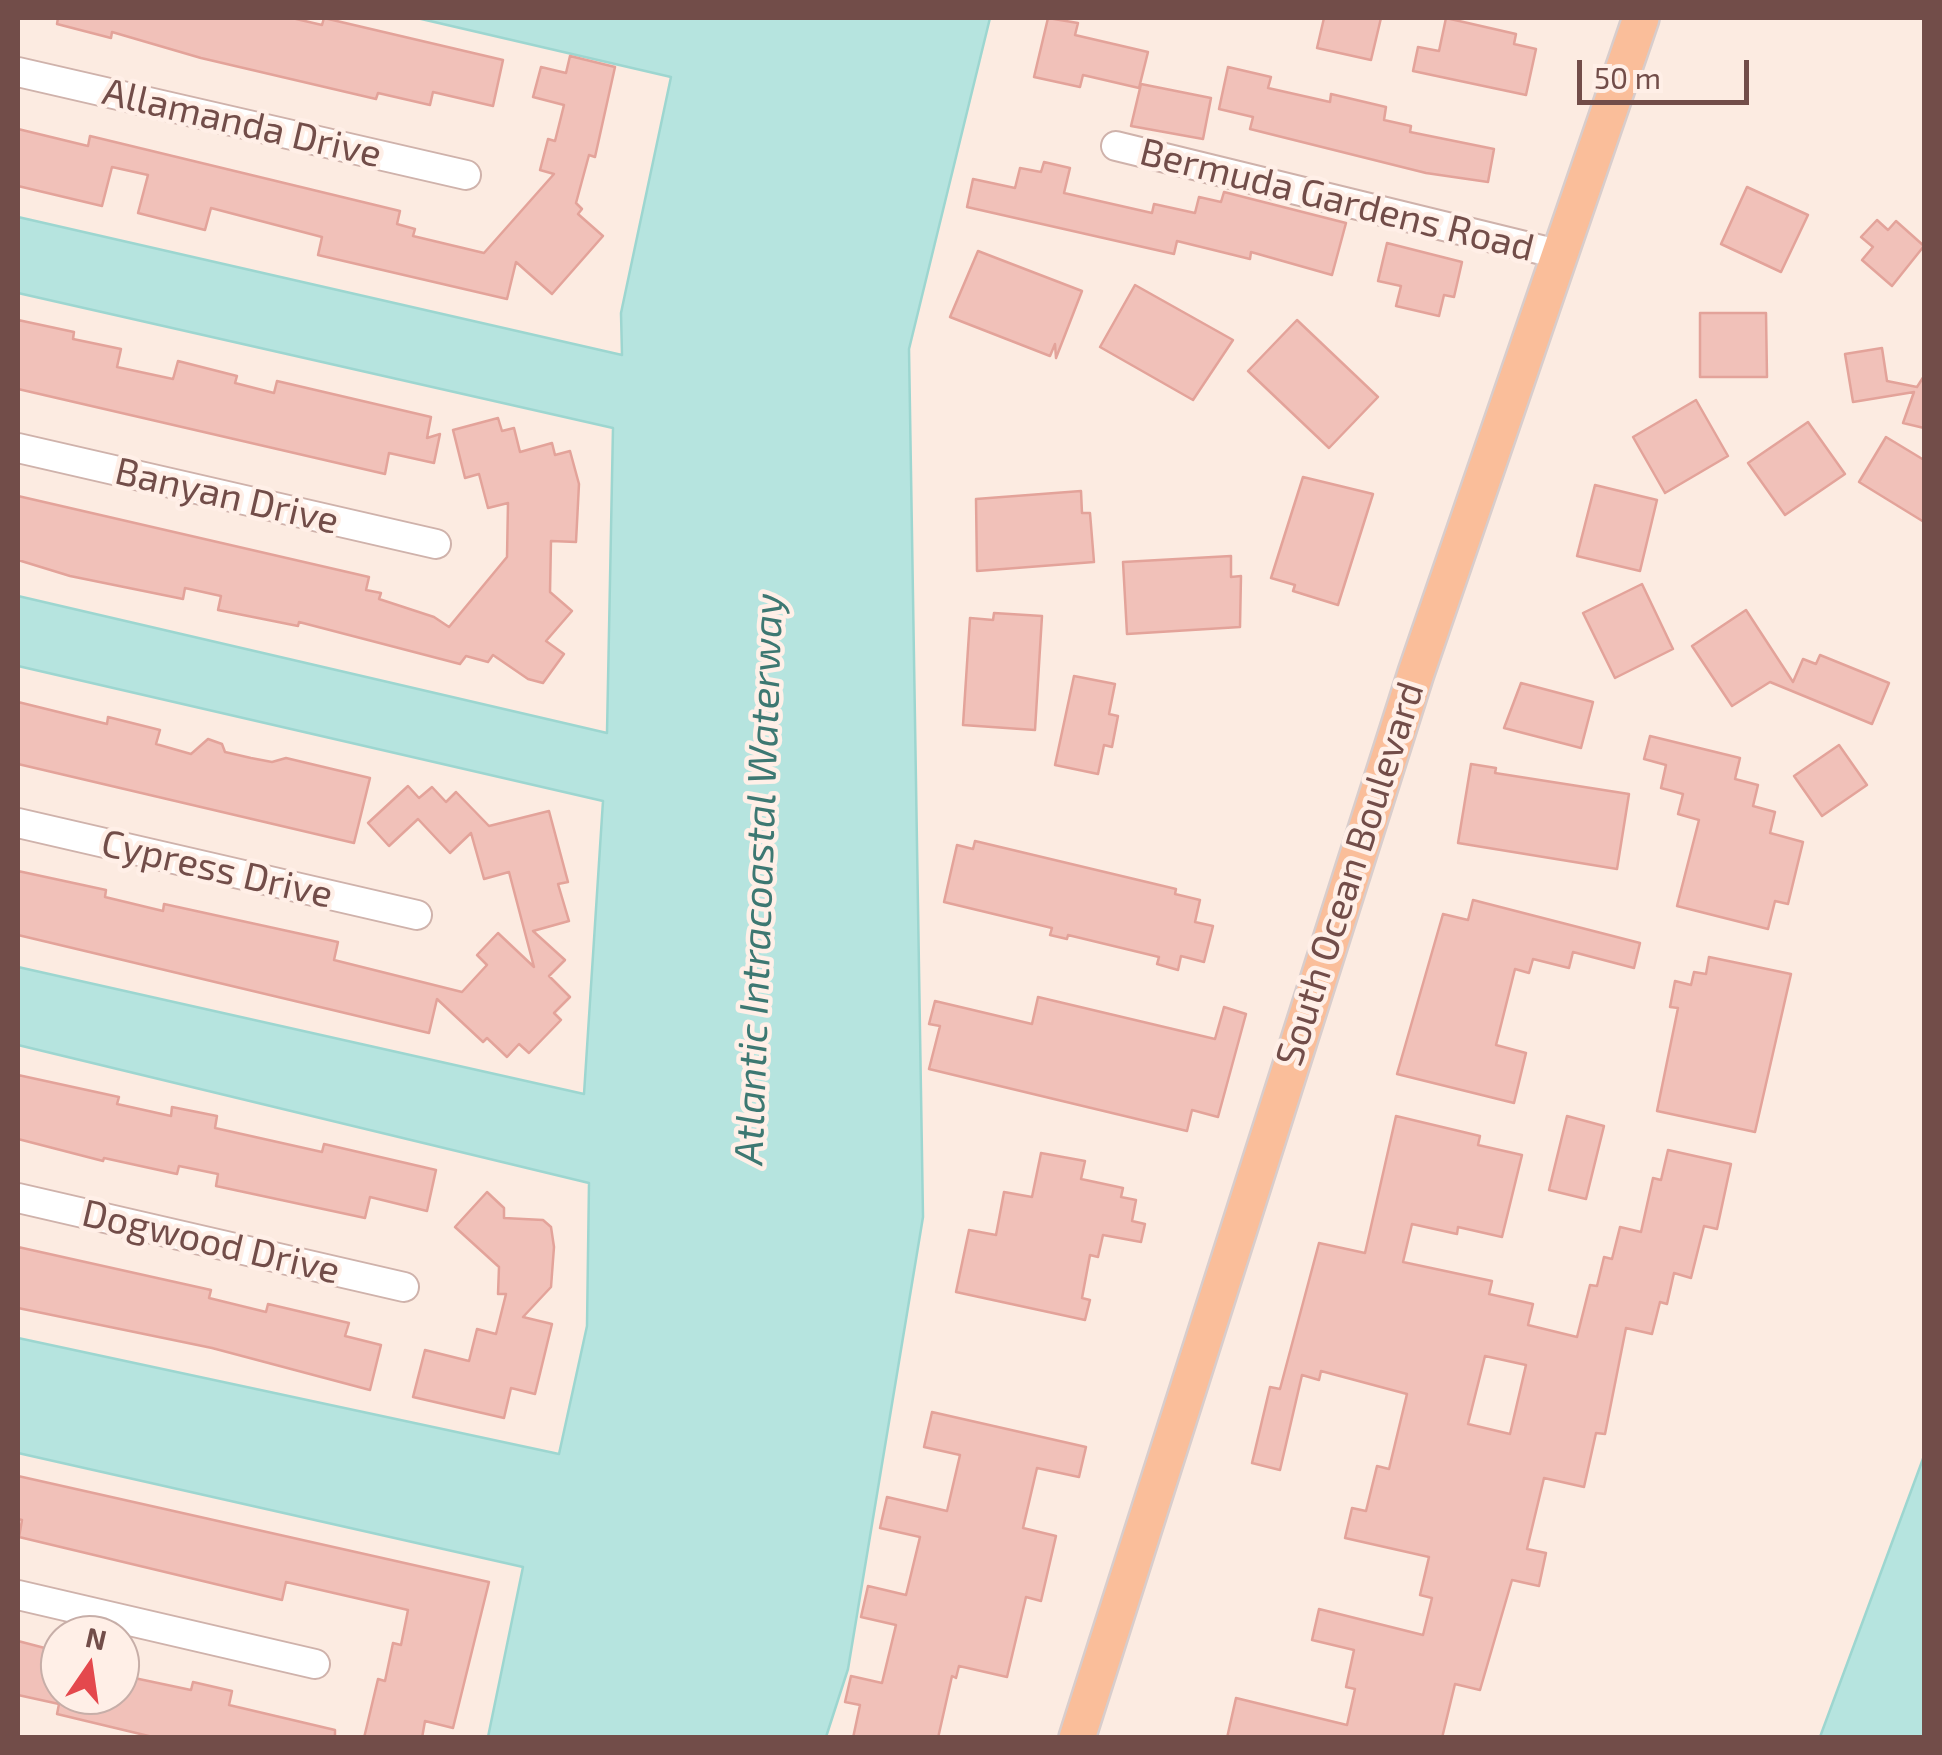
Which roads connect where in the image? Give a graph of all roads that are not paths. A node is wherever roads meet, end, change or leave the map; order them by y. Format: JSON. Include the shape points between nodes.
{"nodes":[{"id":1,"x":1641,"y":18,"type":"edge"},
{"id":2,"x":18,"y":72,"type":"edge"},
{"id":3,"x":1116,"y":146,"type":"dead end"},
{"id":4,"x":466,"y":175,"type":"dead end"},
{"id":5,"x":1558,"y":254,"type":"junction"},
{"id":6,"x":18,"y":448,"type":"edge"},
{"id":7,"x":436,"y":544,"type":"dead end"},
{"id":8,"x":18,"y":823,"type":"edge"},
{"id":9,"x":417,"y":915,"type":"dead end"},
{"id":10,"x":18,"y":1198,"type":"edge"},
{"id":11,"x":404,"y":1287,"type":"dead end"},
{"id":12,"x":18,"y":1594,"type":"edge"},
{"id":13,"x":314,"y":1664,"type":"dead end"},
{"id":14,"x":1077,"y":1738,"type":"edge"}],
"edges":[{"from":1,"to":5,"type":"main road","name":"South Ocean Boulevard"},
{"from":2,"to":4,"type":"street","name":"Allamanda Drive"},
{"from":3,"to":5,"type":"street","name":"Bermuda Gardens Road"},
{"from":5,"to":14,"type":"main road","name":"South Ocean Boulevard","via":[[1278,1095]]},
{"from":6,"to":7,"type":"street","name":"Banyan Drive"},
{"from":8,"to":9,"type":"street","name":"Cypress Drive"},
{"from":10,"to":11,"type":"street","name":"Dogwood Drive"},
{"from":12,"to":13,"type":"street"}]}
